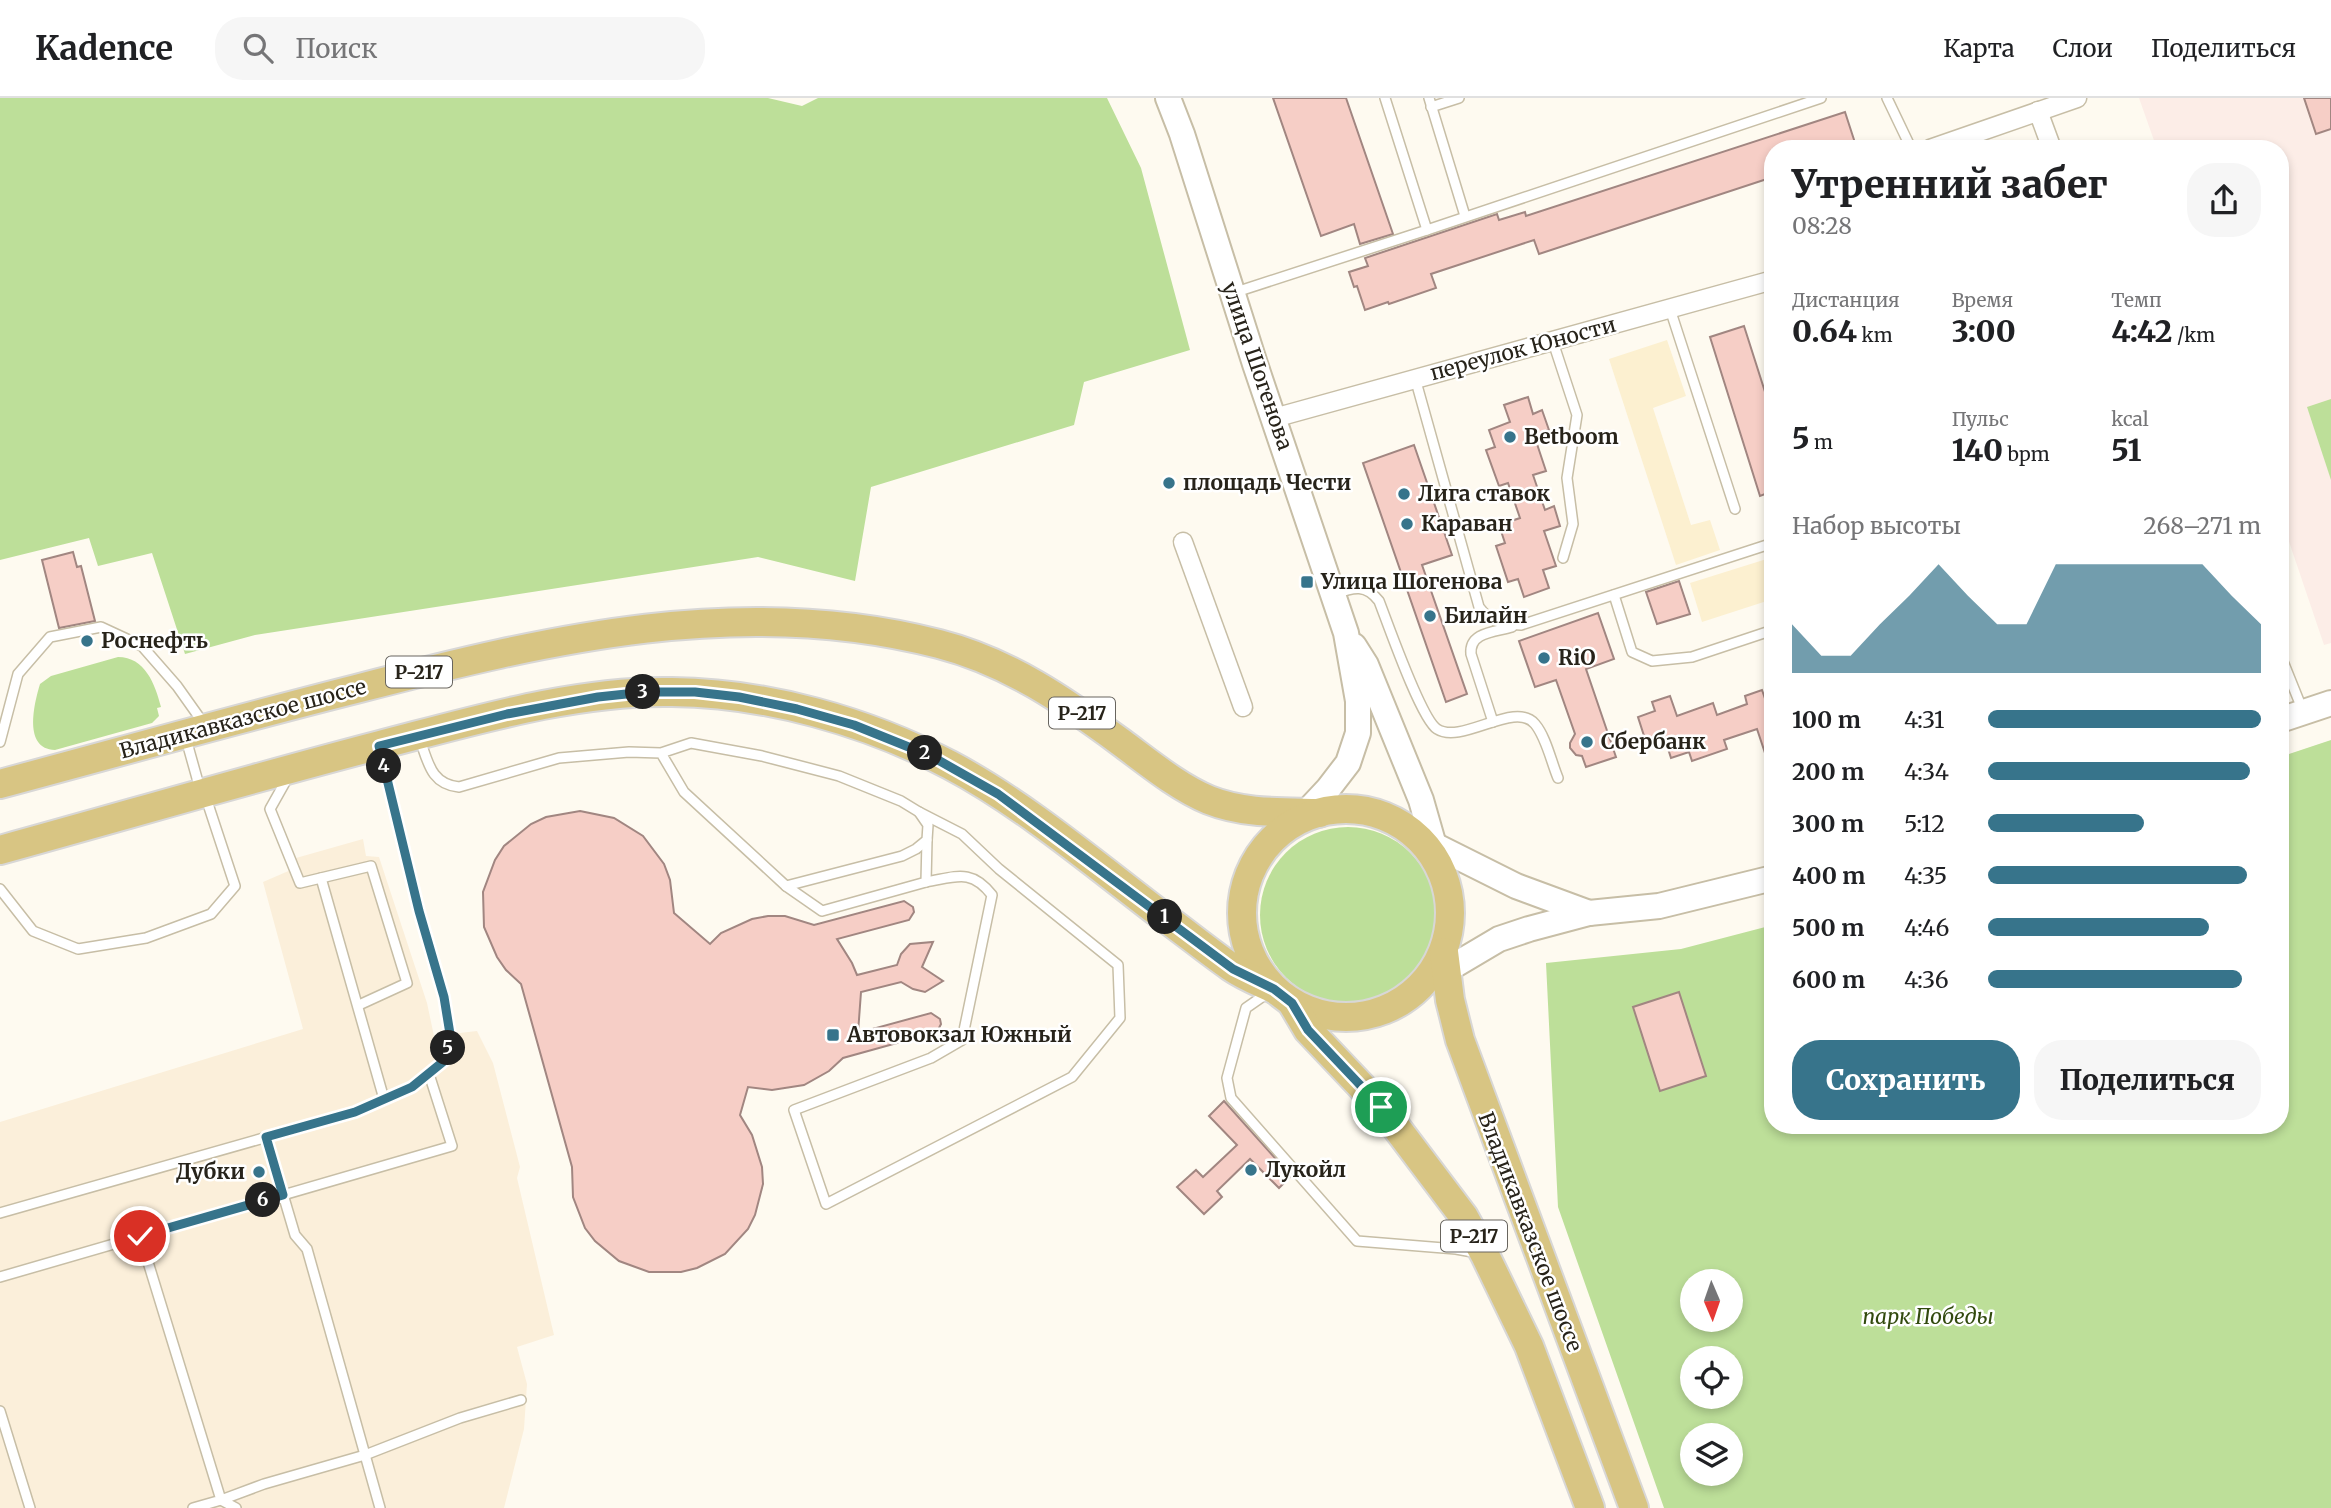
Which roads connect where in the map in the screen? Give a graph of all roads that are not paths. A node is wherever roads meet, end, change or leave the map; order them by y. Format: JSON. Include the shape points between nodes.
{"nodes":[{"id":1,"x":1168,"y":98,"type":"edge"},
{"id":2,"x":1385,"y":98,"type":"edge"},
{"id":3,"x":1459,"y":98,"type":"edge"},
{"id":4,"x":1821,"y":98,"type":"edge"},
{"id":5,"x":1887,"y":98,"type":"edge"},
{"id":6,"x":2077,"y":98,"type":"edge"},
{"id":7,"x":1430,"y":102,"type":"edge"},
{"id":8,"x":2036,"y":104,"type":"edge"},
{"id":9,"x":1907,"y":140,"type":"edge"},
{"id":10,"x":1951,"y":140,"type":"edge"},
{"id":11,"x":2049,"y":140,"type":"edge"},
{"id":12,"x":1465,"y":216,"type":"junction"},
{"id":13,"x":1427,"y":230,"type":"junction"},
{"id":14,"x":1764,"y":283,"type":"edge"},
{"id":15,"x":1232,"y":293,"type":"junction"},
{"id":16,"x":1670,"y":309,"type":"junction"},
{"id":17,"x":1553,"y":342,"type":"junction"},
{"id":18,"x":1415,"y":378,"type":"junction"},
{"id":19,"x":1274,"y":418,"type":"junction"},
{"id":20,"x":1735,"y":509,"type":"dead end"},
{"id":21,"x":1188,"y":540,"type":"dead end"},
{"id":22,"x":1764,"y":546,"type":"edge"},
{"id":23,"x":1563,"y":558,"type":"dead end"},
{"id":24,"x":1334,"y":594,"type":"junction"},
{"id":25,"x":1614,"y":595,"type":"junction"},
{"id":26,"x":1521,"y":625,"type":"junction"},
{"id":27,"x":1346,"y":633,"type":"junction"},
{"id":28,"x":1764,"y":633,"type":"edge"},
{"id":29,"x":2331,"y":704,"type":"edge"},
{"id":30,"x":1247,"y":705,"type":"dead end"},
{"id":31,"x":2292,"y":717,"type":"edge"},
{"id":32,"x":1493,"y":722,"type":"junction"},
{"id":33,"x":196,"y":731,"type":"junction"},
{"id":34,"x":418,"y":735,"type":"junction"},
{"id":35,"x":0,"y":742,"type":"edge"},
{"id":36,"x":379,"y":746,"type":"junction"},
{"id":37,"x":661,"y":753,"type":"junction"},
{"id":38,"x":292,"y":769,"type":"junction"},
{"id":39,"x":1558,"y":778,"type":"dead end"},
{"id":40,"x":0,"y":784,"type":"edge"},
{"id":41,"x":203,"y":794,"type":"junction"},
{"id":42,"x":919,"y":812,"type":"junction"},
{"id":43,"x":1308,"y":815,"type":"junction"},
{"id":44,"x":927,"y":840,"type":"junction"},
{"id":45,"x":0,"y":850,"type":"edge"},
{"id":46,"x":1431,"y":851,"type":"junction"},
{"id":47,"x":321,"y":878,"type":"junction"},
{"id":48,"x":1764,"y":880,"type":"edge"},
{"id":49,"x":926,"y":882,"type":"junction"},
{"id":50,"x":786,"y":886,"type":"junction"},
{"id":51,"x":0,"y":889,"type":"edge"},
{"id":52,"x":1590,"y":913,"type":"junction"},
{"id":53,"x":1437,"y":969,"type":"junction"},
{"id":54,"x":1283,"y":996,"type":"junction"},
{"id":55,"x":359,"y":1005,"type":"junction"},
{"id":56,"x":429,"y":1074,"type":"junction"},
{"id":57,"x":384,"y":1099,"type":"junction"},
{"id":58,"x":266,"y":1137,"type":"junction"},
{"id":59,"x":283,"y":1195,"type":"junction"},
{"id":60,"x":0,"y":1213,"type":"edge"},
{"id":61,"x":140,"y":1236,"type":"junction"},
{"id":62,"x":1485,"y":1255,"type":"junction"},
{"id":63,"x":0,"y":1277,"type":"edge"},
{"id":64,"x":521,"y":1400,"type":"dead end"},
{"id":65,"x":0,"y":1411,"type":"edge"},
{"id":66,"x":365,"y":1455,"type":"junction"},
{"id":67,"x":222,"y":1500,"type":"junction"},
{"id":68,"x":30,"y":1508,"type":"edge"},
{"id":69,"x":193,"y":1508,"type":"edge"},
{"id":70,"x":236,"y":1508,"type":"edge"},
{"id":71,"x":380,"y":1508,"type":"edge"},
{"id":72,"x":1590,"y":1508,"type":"edge"},
{"id":73,"x":1634,"y":1508,"type":"edge"}],
"edges":[{"from":1,"to":15,"type":"street","name":"улица Шогенова"},
{"from":2,"to":13,"type":"lane"},
{"from":3,"to":7,"type":"lane"},
{"from":4,"to":12,"type":"lane"},
{"from":5,"to":9,"type":"lane"},
{"from":6,"to":8,"type":"street"},
{"from":7,"to":12,"type":"lane"},
{"from":8,"to":10,"type":"street"},
{"from":8,"to":11,"type":"street"},
{"from":12,"to":13,"type":"lane"},
{"from":13,"to":15,"type":"lane"},
{"from":14,"to":16,"type":"street","name":"переулок Юности"},
{"from":15,"to":19,"type":"street","name":"улица Шогенова"},
{"from":16,"to":17,"type":"street","name":"переулок Юности"},
{"from":16,"to":20,"type":"lane"},
{"from":17,"to":18,"type":"street","name":"переулок Юности"},
{"from":17,"to":23,"type":"lane","via":[[1577,415],[1567,478],[1573,524]]},
{"from":18,"to":19,"type":"street","name":"переулок Юности"},
{"from":18,"to":26,"type":"lane","via":[[1479,607],[1487,618]]},
{"from":19,"to":24,"type":"street","name":"улица Шогенова"},
{"from":21,"to":30,"type":"street"},
{"from":22,"to":25,"type":"lane"},
{"from":24,"to":27,"type":"street","name":"улица Шогенова"},
{"from":24,"to":32,"type":"lane","via":[[1356,586],[1375,595],[1422,706],[1436,728],[1456,732]]},
{"from":25,"to":26,"type":"lane"},
{"from":25,"to":28,"type":"lane","via":[[1632,652],[1652,661],[1692,657]]},
{"from":26,"to":32,"type":"lane","via":[[1476,637],[1471,644]]},
{"from":27,"to":43,"type":"street","via":[[1358,701],[1358,733],[1348,763]]},
{"from":27,"to":46,"type":"street","via":[[1366,665],[1420,800]]},
{"from":29,"to":31,"type":"street"},
{"from":32,"to":39,"type":"lane","via":[[1521,716],[1532,721]]},
{"from":33,"to":35,"type":"lane","via":[[177,686],[142,646],[102,627],[50,637],[18,674]]},
{"from":33,"to":40,"type":"main road","name":"Владикавказское шоссе","number":"Р-217"},
{"from":33,"to":41,"type":"lane"},
{"from":33,"to":43,"type":"main road","name":"Владикавказское шоссе","number":"Р-217","via":[[472,659],[588,636],[706,622],[847,626],[938,644],[1004,667],[1063,700],[1208,799],[1244,810]]},
{"from":34,"to":36,"type":"main road"},
{"from":34,"to":37,"type":"lane","via":[[434,778],[459,787],[559,758]]},
{"from":34,"to":54,"type":"main road","via":[[553,705],[645,692],[739,697],[843,722],[931,756],[998,794],[1233,969]]},
{"from":36,"to":38,"type":"main road"},
{"from":36,"to":56,"type":"lane","via":[[451,1040],[444,1061]]},
{"from":37,"to":42,"type":"lane","via":[[691,743],[762,756],[839,776]]},
{"from":37,"to":50,"type":"lane","via":[[684,792]]},
{"from":38,"to":41,"type":"main road"},
{"from":38,"to":47,"type":"lane","via":[[270,810],[300,883]]},
{"from":41,"to":45,"type":"main road"},
{"from":41,"to":51,"type":"lane","via":[[235,887],[211,914],[146,938],[78,949],[33,931]]},
{"from":42,"to":44,"type":"lane","via":[[928,825]]},
{"from":42,"to":49,"type":"lane","via":[[962,834],[1118,965],[1120,1018],[1072,1077],[826,1204],[794,1110],[931,1058],[962,1040],[992,895],[982,883],[965,876]]},
{"from":43,"to":46,"type":"main road","number":"Р-217","via":[[1340,809],[1372,813],[1402,825]]},
{"from":43,"to":54,"type":"main road","number":"Р-217","via":[[1276,836],[1257,858],[1246,884],[1242,912],[1245,940],[1256,967]]},
{"from":44,"to":49,"type":"lane"},
{"from":44,"to":50,"type":"lane","via":[[902,856]]},
{"from":46,"to":52,"type":"street"},
{"from":46,"to":53,"type":"main road","number":"Р-217","via":[[1450,902],[1450,927]]},
{"from":47,"to":55,"type":"lane"},
{"from":47,"to":55,"type":"lane","via":[[371,866],[407,983]]},
{"from":48,"to":52,"type":"street","via":[[1659,906]]},
{"from":49,"to":50,"type":"lane","via":[[822,911]]},
{"from":52,"to":53,"type":"street","via":[[1499,939]]},
{"from":53,"to":54,"type":"main road","via":[[1405,1000],[1361,1017],[1325,1015]]},
{"from":53,"to":73,"type":"main road","name":"Владикавказское шоссе","number":"Р-217"},
{"from":54,"to":62,"type":"main road","name":"Владикавказское шоссе","number":"Р-217","via":[[1400,1131],[1464,1217]]},
{"from":54,"to":62,"type":"lane","via":[[1246,1008],[1227,1078],[1231,1098],[1357,1241]]},
{"from":55,"to":57,"type":"lane"},
{"from":56,"to":57,"type":"lane"},
{"from":56,"to":59,"type":"lane","via":[[452,1146]]},
{"from":57,"to":58,"type":"lane"},
{"from":58,"to":59,"type":"lane"},
{"from":58,"to":60,"type":"lane"},
{"from":59,"to":61,"type":"lane"},
{"from":59,"to":66,"type":"lane","via":[[295,1235],[307,1249]]},
{"from":61,"to":63,"type":"lane"},
{"from":61,"to":67,"type":"lane"},
{"from":62,"to":72,"type":"main road","name":"Владикавказское шоссе","number":"Р-217","via":[[1534,1358]]},
{"from":64,"to":66,"type":"lane"},
{"from":65,"to":68,"type":"lane"},
{"from":66,"to":67,"type":"lane"},
{"from":66,"to":71,"type":"lane"},
{"from":67,"to":69,"type":"lane"},
{"from":67,"to":70,"type":"lane"}]}
